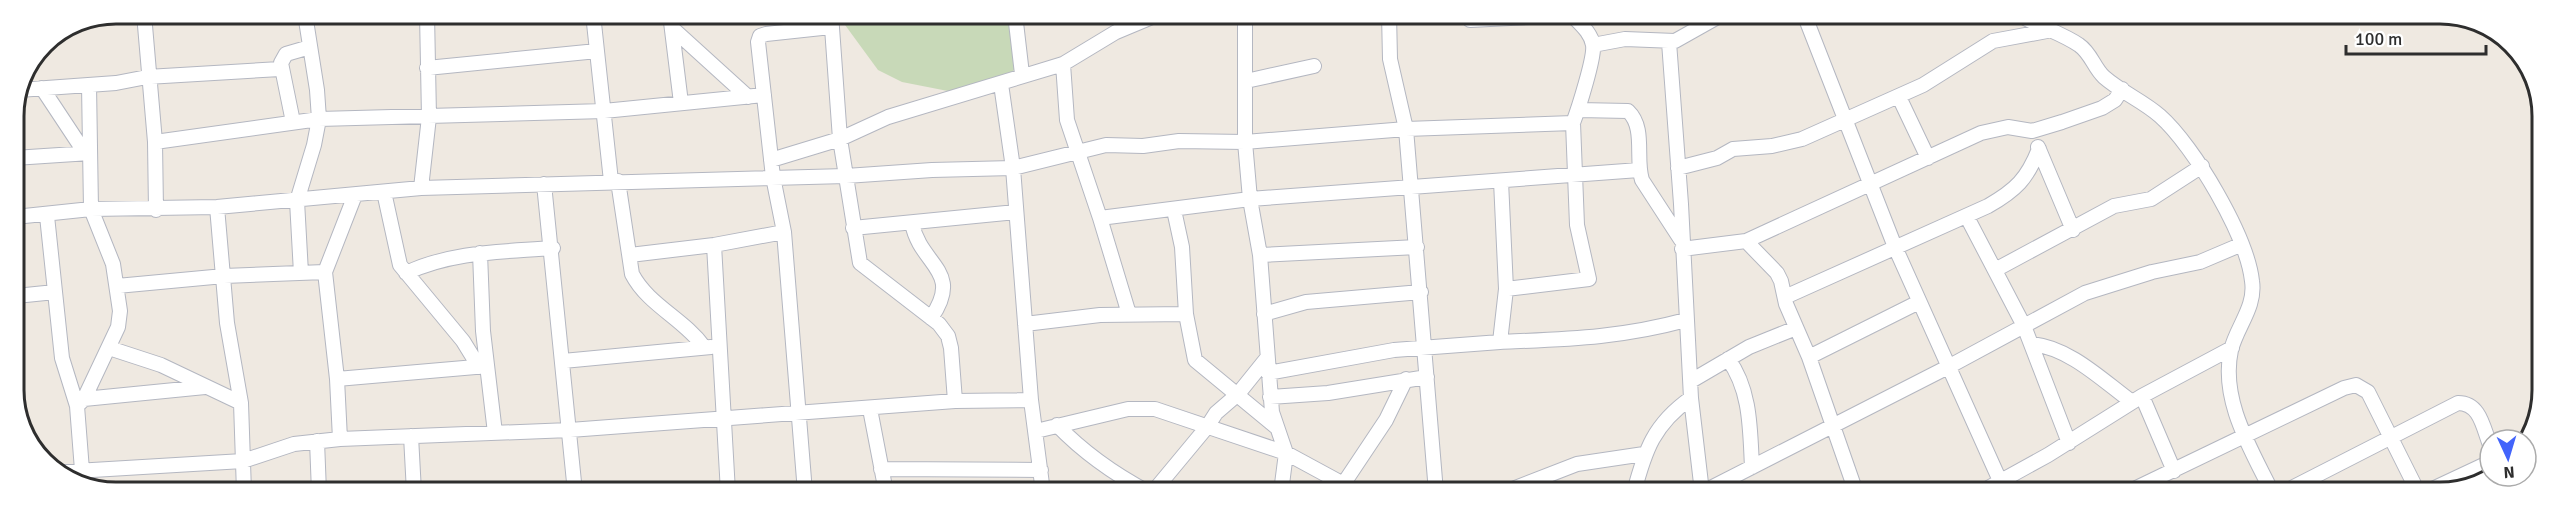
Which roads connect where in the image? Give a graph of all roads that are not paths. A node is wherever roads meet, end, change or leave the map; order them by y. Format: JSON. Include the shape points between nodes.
{"nodes":[{"id":1,"x":147,"y":24,"type":"edge"},
{"id":2,"x":307,"y":24,"type":"edge"},
{"id":3,"x":427,"y":24,"type":"edge"},
{"id":4,"x":594,"y":24,"type":"edge"},
{"id":5,"x":671,"y":24,"type":"edge"},
{"id":6,"x":674,"y":24,"type":"edge"},
{"id":7,"x":813,"y":24,"type":"edge"},
{"id":8,"x":831,"y":24,"type":"edge"},
{"id":9,"x":1016,"y":24,"type":"edge"},
{"id":10,"x":1121,"y":24,"type":"edge"},
{"id":11,"x":1135,"y":24,"type":"edge"},
{"id":12,"x":1245,"y":24,"type":"edge"},
{"id":13,"x":1389,"y":24,"type":"edge"},
{"id":14,"x":1580,"y":24,"type":"edge"},
{"id":15,"x":1707,"y":24,"type":"edge"},
{"id":16,"x":1808,"y":24,"type":"edge"},
{"id":17,"x":2035,"y":24,"type":"edge"},
{"id":18,"x":2047,"y":31,"type":"junction"},
{"id":19,"x":1116,"y":32,"type":"junction"},
{"id":20,"x":1669,"y":42,"type":"junction"},
{"id":21,"x":1593,"y":45,"type":"junction"},
{"id":22,"x":310,"y":47,"type":"junction"},
{"id":23,"x":597,"y":51,"type":"junction"},
{"id":24,"x":1063,"y":64,"type":"junction"},
{"id":25,"x":1314,"y":66,"type":"dead end"},
{"id":26,"x":428,"y":68,"type":"junction"},
{"id":27,"x":280,"y":69,"type":"junction"},
{"id":28,"x":1022,"y":74,"type":"junction"},
{"id":29,"x":147,"y":77,"type":"junction"},
{"id":30,"x":1246,"y":81,"type":"junction"},
{"id":31,"x":1001,"y":84,"type":"junction"},
{"id":32,"x":89,"y":85,"type":"junction"},
{"id":33,"x":42,"y":88,"type":"junction"},
{"id":34,"x":29,"y":89,"type":"edge"},
{"id":35,"x":2122,"y":89,"type":"junction"},
{"id":36,"x":764,"y":95,"type":"junction"},
{"id":37,"x":748,"y":97,"type":"junction"},
{"id":38,"x":1899,"y":97,"type":"junction"},
{"id":39,"x":681,"y":104,"type":"junction"},
{"id":40,"x":1579,"y":110,"type":"junction"},
{"id":41,"x":604,"y":111,"type":"junction"},
{"id":42,"x":429,"y":117,"type":"junction"},
{"id":43,"x":319,"y":119,"type":"junction"},
{"id":44,"x":293,"y":122,"type":"junction"},
{"id":45,"x":1845,"y":122,"type":"junction"},
{"id":46,"x":1573,"y":123,"type":"junction"},
{"id":47,"x":1406,"y":129,"type":"junction"},
{"id":48,"x":2032,"y":131,"type":"junction"},
{"id":49,"x":840,"y":139,"type":"junction"},
{"id":50,"x":155,"y":142,"type":"junction"},
{"id":51,"x":1245,"y":142,"type":"junction"},
{"id":52,"x":2039,"y":149,"type":"junction"},
{"id":53,"x":88,"y":153,"type":"junction"},
{"id":54,"x":1080,"y":153,"type":"junction"},
{"id":55,"x":24,"y":157,"type":"edge"},
{"id":56,"x":1928,"y":158,"type":"junction"},
{"id":57,"x":771,"y":160,"type":"junction"},
{"id":58,"x":2202,"y":166,"type":"junction"},
{"id":59,"x":1013,"y":168,"type":"junction"},
{"id":60,"x":1678,"y":168,"type":"junction"},
{"id":61,"x":1639,"y":170,"type":"junction"},
{"id":62,"x":846,"y":176,"type":"junction"},
{"id":63,"x":1574,"y":176,"type":"junction"},
{"id":64,"x":773,"y":177,"type":"junction"},
{"id":65,"x":614,"y":181,"type":"junction"},
{"id":66,"x":1501,"y":181,"type":"junction"},
{"id":67,"x":1871,"y":183,"type":"junction"},
{"id":68,"x":544,"y":184,"type":"junction"},
{"id":69,"x":1412,"y":187,"type":"junction"},
{"id":70,"x":421,"y":188,"type":"junction"},
{"id":71,"x":384,"y":192,"type":"junction"},
{"id":72,"x":355,"y":195,"type":"junction"},
{"id":73,"x":1250,"y":199,"type":"junction"},
{"id":74,"x":297,"y":201,"type":"junction"},
{"id":75,"x":217,"y":207,"type":"junction"},
{"id":76,"x":91,"y":209,"type":"junction"},
{"id":77,"x":156,"y":210,"type":"junction"},
{"id":78,"x":1174,"y":210,"type":"junction"},
{"id":79,"x":1016,"y":212,"type":"junction"},
{"id":80,"x":47,"y":216,"type":"junction"},
{"id":81,"x":24,"y":217,"type":"edge"},
{"id":82,"x":1967,"y":217,"type":"junction"},
{"id":83,"x":1101,"y":218,"type":"junction"},
{"id":84,"x":912,"y":223,"type":"junction"},
{"id":85,"x":853,"y":228,"type":"junction"},
{"id":86,"x":2073,"y":230,"type":"junction"},
{"id":87,"x":784,"y":232,"type":"junction"},
{"id":88,"x":1746,"y":241,"type":"junction"},
{"id":89,"x":1682,"y":244,"type":"junction"},
{"id":90,"x":714,"y":245,"type":"junction"},
{"id":91,"x":2240,"y":245,"type":"junction"},
{"id":92,"x":1417,"y":247,"type":"junction"},
{"id":93,"x":1895,"y":247,"type":"junction"},
{"id":94,"x":553,"y":248,"type":"junction"},
{"id":95,"x":480,"y":254,"type":"junction"},
{"id":96,"x":630,"y":255,"type":"junction"},
{"id":97,"x":1260,"y":255,"type":"junction"},
{"id":98,"x":1995,"y":270,"type":"junction"},
{"id":99,"x":325,"y":272,"type":"junction"},
{"id":100,"x":301,"y":273,"type":"junction"},
{"id":101,"x":406,"y":273,"type":"junction"},
{"id":102,"x":224,"y":276,"type":"junction"},
{"id":103,"x":117,"y":286,"type":"junction"},
{"id":104,"x":1506,"y":289,"type":"junction"},
{"id":105,"x":55,"y":292,"type":"junction"},
{"id":106,"x":1420,"y":292,"type":"junction"},
{"id":107,"x":24,"y":295,"type":"edge"},
{"id":108,"x":1785,"y":297,"type":"junction"},
{"id":109,"x":1919,"y":302,"type":"junction"},
{"id":110,"x":1129,"y":314,"type":"junction"},
{"id":111,"x":1186,"y":314,"type":"junction"},
{"id":112,"x":1264,"y":314,"type":"junction"},
{"id":113,"x":931,"y":318,"type":"junction"},
{"id":114,"x":1686,"y":320,"type":"junction"},
{"id":115,"x":1025,"y":324,"type":"junction"},
{"id":116,"x":2024,"y":326,"type":"junction"},
{"id":117,"x":1796,"y":328,"type":"junction"},
{"id":118,"x":1500,"y":342,"type":"junction"},
{"id":119,"x":2031,"y":344,"type":"junction"},
{"id":120,"x":719,"y":346,"type":"junction"},
{"id":121,"x":704,"y":347,"type":"junction"},
{"id":122,"x":1425,"y":347,"type":"junction"},
{"id":123,"x":109,"y":348,"type":"junction"},
{"id":124,"x":2232,"y":348,"type":"junction"},
{"id":125,"x":1809,"y":357,"type":"junction"},
{"id":126,"x":1267,"y":358,"type":"junction"},
{"id":127,"x":1728,"y":358,"type":"junction"},
{"id":128,"x":564,"y":361,"type":"junction"},
{"id":129,"x":484,"y":366,"type":"junction"},
{"id":130,"x":1948,"y":368,"type":"junction"},
{"id":131,"x":1268,"y":374,"type":"junction"},
{"id":132,"x":1426,"y":377,"type":"junction"},
{"id":133,"x":337,"y":379,"type":"junction"},
{"id":134,"x":1406,"y":379,"type":"junction"},
{"id":135,"x":1691,"y":381,"type":"junction"},
{"id":136,"x":205,"y":387,"type":"junction"},
{"id":137,"x":1238,"y":394,"type":"junction"},
{"id":138,"x":1270,"y":397,"type":"junction"},
{"id":139,"x":1691,"y":398,"type":"junction"},
{"id":140,"x":2137,"y":399,"type":"junction"},
{"id":141,"x":1031,"y":400,"type":"junction"},
{"id":142,"x":955,"y":401,"type":"junction"},
{"id":143,"x":80,"y":403,"type":"junction"},
{"id":144,"x":241,"y":403,"type":"junction"},
{"id":145,"x":870,"y":409,"type":"junction"},
{"id":146,"x":799,"y":414,"type":"junction"},
{"id":147,"x":724,"y":420,"type":"junction"},
{"id":148,"x":1057,"y":425,"type":"junction"},
{"id":149,"x":1275,"y":426,"type":"junction"},
{"id":150,"x":1831,"y":426,"type":"junction"},
{"id":151,"x":1207,"y":427,"type":"junction"},
{"id":152,"x":2483,"y":428,"type":"edge"},
{"id":153,"x":570,"y":430,"type":"junction"},
{"id":154,"x":1036,"y":431,"type":"junction"},
{"id":155,"x":495,"y":433,"type":"junction"},
{"id":156,"x":411,"y":436,"type":"junction"},
{"id":157,"x":2246,"y":437,"type":"junction"},
{"id":158,"x":2390,"y":438,"type":"junction"},
{"id":159,"x":340,"y":439,"type":"junction"},
{"id":160,"x":317,"y":441,"type":"junction"},
{"id":161,"x":2068,"y":443,"type":"junction"},
{"id":162,"x":1286,"y":453,"type":"junction"},
{"id":163,"x":1644,"y":454,"type":"junction"},
{"id":164,"x":243,"y":461,"type":"junction"},
{"id":165,"x":1752,"y":467,"type":"junction"},
{"id":166,"x":2478,"y":468,"type":"edge"},
{"id":167,"x":881,"y":469,"type":"junction"},
{"id":168,"x":1041,"y":470,"type":"junction"},
{"id":169,"x":2174,"y":471,"type":"junction"},
{"id":170,"x":83,"y":476,"type":"edge"},
{"id":171,"x":2450,"y":481,"type":"edge"},
{"id":172,"x":244,"y":482,"type":"edge"},
{"id":173,"x":319,"y":482,"type":"edge"},
{"id":174,"x":413,"y":482,"type":"edge"},
{"id":175,"x":574,"y":482,"type":"edge"},
{"id":176,"x":727,"y":482,"type":"edge"},
{"id":177,"x":804,"y":482,"type":"edge"},
{"id":178,"x":884,"y":482,"type":"edge"},
{"id":179,"x":1042,"y":482,"type":"edge"},
{"id":180,"x":1131,"y":482,"type":"edge"},
{"id":181,"x":1161,"y":482,"type":"edge"},
{"id":182,"x":1282,"y":482,"type":"edge"},
{"id":183,"x":1332,"y":482,"type":"edge"},
{"id":184,"x":1345,"y":482,"type":"edge"},
{"id":185,"x":1435,"y":482,"type":"edge"},
{"id":186,"x":1531,"y":482,"type":"edge"},
{"id":187,"x":1637,"y":482,"type":"edge"},
{"id":188,"x":1701,"y":482,"type":"edge"},
{"id":189,"x":1722,"y":482,"type":"edge"},
{"id":190,"x":1852,"y":482,"type":"edge"},
{"id":191,"x":1999,"y":482,"type":"edge"},
{"id":192,"x":2011,"y":482,"type":"edge"},
{"id":193,"x":2149,"y":482,"type":"edge"},
{"id":194,"x":2266,"y":482,"type":"edge"},
{"id":195,"x":2304,"y":482,"type":"edge"},
{"id":196,"x":2413,"y":482,"type":"edge"}],
"edges":[{"from":1,"to":29,"type":"street"},
{"from":2,"to":22,"type":"street"},
{"from":3,"to":26,"type":"street"},
{"from":4,"to":23,"type":"street"},
{"from":5,"to":39,"type":"street"},
{"from":6,"to":37,"type":"street"},
{"from":7,"to":36,"type":"street","via":[[760,36]]},
{"from":8,"to":49,"type":"street"},
{"from":9,"to":28,"type":"street"},
{"from":10,"to":19,"type":"street"},
{"from":11,"to":19,"type":"street"},
{"from":12,"to":30,"type":"street"},
{"from":13,"to":47,"type":"street","via":[[1390,59]]},
{"from":14,"to":21,"type":"street"},
{"from":15,"to":20,"type":"street","via":[[1681,40]]},
{"from":16,"to":45,"type":"street"},
{"from":17,"to":18,"type":"street"},
{"from":18,"to":35,"type":"street","via":[[2083,47],[2103,76]]},
{"from":18,"to":38,"type":"street","via":[[1993,41]]},
{"from":19,"to":24,"type":"street"},
{"from":20,"to":21,"type":"street","via":[[1625,39]]},
{"from":20,"to":60,"type":"street"},
{"from":21,"to":40,"type":"street"},
{"from":22,"to":27,"type":"street","via":[[286,54]]},
{"from":22,"to":43,"type":"street"},
{"from":23,"to":26,"type":"street"},
{"from":23,"to":41,"type":"street"},
{"from":24,"to":28,"type":"street"},
{"from":24,"to":54,"type":"street","via":[[1067,120]]},
{"from":25,"to":30,"type":"street"},
{"from":26,"to":42,"type":"street"},
{"from":27,"to":29,"type":"street"},
{"from":27,"to":44,"type":"street"},
{"from":28,"to":31,"type":"street"},
{"from":29,"to":32,"type":"street"},
{"from":29,"to":50,"type":"street"},
{"from":30,"to":51,"type":"street"},
{"from":31,"to":49,"type":"street","via":[[888,117]]},
{"from":31,"to":59,"type":"street"},
{"from":32,"to":33,"type":"street"},
{"from":32,"to":53,"type":"street"},
{"from":33,"to":34,"type":"street"},
{"from":33,"to":53,"type":"street"},
{"from":35,"to":48,"type":"street","via":[[2115,100],[2102,108]]},
{"from":35,"to":58,"type":"street","via":[[2177,132]]},
{"from":36,"to":37,"type":"street"},
{"from":36,"to":57,"type":"street"},
{"from":37,"to":39,"type":"street"},
{"from":38,"to":45,"type":"street"},
{"from":38,"to":56,"type":"street"},
{"from":39,"to":41,"type":"street"},
{"from":40,"to":46,"type":"street"},
{"from":40,"to":61,"type":"street","via":[[1628,111],[1634,116],[1638,125]]},
{"from":41,"to":42,"type":"street"},
{"from":41,"to":65,"type":"street"},
{"from":42,"to":43,"type":"street"},
{"from":42,"to":70,"type":"street"},
{"from":43,"to":44,"type":"street"},
{"from":43,"to":74,"type":"street"},
{"from":44,"to":50,"type":"street"},
{"from":45,"to":60,"type":"street","via":[[1785,144],[1733,149],[1717,158]]},
{"from":45,"to":67,"type":"street"},
{"from":46,"to":47,"type":"street"},
{"from":46,"to":63,"type":"street"},
{"from":47,"to":51,"type":"street"},
{"from":47,"to":69,"type":"street"},
{"from":48,"to":52,"type":"street"},
{"from":48,"to":56,"type":"street","via":[[2008,127],[1981,133]]},
{"from":49,"to":57,"type":"street"},
{"from":49,"to":62,"type":"street"},
{"from":50,"to":77,"type":"street"},
{"from":51,"to":54,"type":"street","via":[[1106,145]]},
{"from":51,"to":73,"type":"street"},
{"from":52,"to":82,"type":"street","via":[[2025,179],[2007,195]]},
{"from":52,"to":86,"type":"street"},
{"from":53,"to":55,"type":"street"},
{"from":53,"to":76,"type":"street"},
{"from":54,"to":59,"type":"street"},
{"from":54,"to":83,"type":"street"},
{"from":56,"to":67,"type":"street"},
{"from":57,"to":64,"type":"street"},
{"from":58,"to":86,"type":"street","via":[[2151,199],[2114,206]]},
{"from":58,"to":91,"type":"street"},
{"from":59,"to":62,"type":"street"},
{"from":59,"to":79,"type":"street"},
{"from":60,"to":89,"type":"street"},
{"from":61,"to":63,"type":"street"},
{"from":61,"to":89,"type":"street","via":[[1647,190]]},
{"from":62,"to":64,"type":"street"},
{"from":62,"to":85,"type":"street"},
{"from":63,"to":66,"type":"street"},
{"from":63,"to":104,"type":"street","via":[[1578,235],[1589,279]]},
{"from":64,"to":65,"type":"street"},
{"from":64,"to":87,"type":"street"},
{"from":65,"to":68,"type":"street"},
{"from":65,"to":96,"type":"street"},
{"from":66,"to":69,"type":"street"},
{"from":66,"to":104,"type":"street"},
{"from":67,"to":88,"type":"street"},
{"from":67,"to":93,"type":"street"},
{"from":68,"to":70,"type":"street"},
{"from":68,"to":94,"type":"street"},
{"from":69,"to":73,"type":"street"},
{"from":69,"to":92,"type":"street"},
{"from":70,"to":71,"type":"street"},
{"from":71,"to":72,"type":"street"},
{"from":71,"to":101,"type":"street","via":[[396,259]]},
{"from":72,"to":74,"type":"street"},
{"from":72,"to":99,"type":"street"},
{"from":73,"to":78,"type":"street"},
{"from":73,"to":97,"type":"street"},
{"from":74,"to":75,"type":"street"},
{"from":74,"to":100,"type":"street"},
{"from":75,"to":77,"type":"street"},
{"from":75,"to":102,"type":"street"},
{"from":76,"to":77,"type":"street"},
{"from":76,"to":80,"type":"street"},
{"from":76,"to":103,"type":"street"},
{"from":78,"to":83,"type":"street"},
{"from":78,"to":111,"type":"street","via":[[1182,247]]},
{"from":79,"to":84,"type":"street"},
{"from":79,"to":115,"type":"street"},
{"from":80,"to":81,"type":"street"},
{"from":80,"to":105,"type":"street"},
{"from":82,"to":93,"type":"street"},
{"from":82,"to":98,"type":"street"},
{"from":83,"to":110,"type":"street"},
{"from":84,"to":85,"type":"street"},
{"from":84,"to":113,"type":"street","via":[[915,238],[938,270],[944,286],[943,300]]},
{"from":85,"to":113,"type":"street","via":[[860,263]]},
{"from":86,"to":98,"type":"street"},
{"from":87,"to":90,"type":"street"},
{"from":87,"to":146,"type":"street"},
{"from":88,"to":89,"type":"street"},
{"from":88,"to":108,"type":"street","via":[[1777,273]]},
{"from":89,"to":114,"type":"street"},
{"from":90,"to":96,"type":"street"},
{"from":90,"to":120,"type":"street"},
{"from":91,"to":116,"type":"street","via":[[2200,262],[2085,293]]},
{"from":91,"to":124,"type":"street","via":[[2252,281],[2252,296]]},
{"from":92,"to":97,"type":"street"},
{"from":92,"to":106,"type":"street"},
{"from":93,"to":108,"type":"street"},
{"from":93,"to":109,"type":"street"},
{"from":94,"to":95,"type":"street"},
{"from":94,"to":128,"type":"street"},
{"from":95,"to":101,"type":"street","via":[[440,259]]},
{"from":95,"to":129,"type":"street"},
{"from":96,"to":121,"type":"street","via":[[637,285]]},
{"from":97,"to":112,"type":"street"},
{"from":98,"to":116,"type":"street"},
{"from":99,"to":100,"type":"street"},
{"from":99,"to":133,"type":"street"},
{"from":100,"to":102,"type":"street"},
{"from":101,"to":129,"type":"street"},
{"from":102,"to":103,"type":"street"},
{"from":102,"to":144,"type":"street","via":[[230,350]]},
{"from":103,"to":123,"type":"street","via":[[118,327]]},
{"from":104,"to":118,"type":"street"},
{"from":105,"to":107,"type":"street"},
{"from":105,"to":143,"type":"street","via":[[62,358]]},
{"from":106,"to":112,"type":"street","via":[[1306,302]]},
{"from":106,"to":122,"type":"street"},
{"from":108,"to":117,"type":"street"},
{"from":109,"to":125,"type":"street"},
{"from":109,"to":130,"type":"street"},
{"from":110,"to":111,"type":"street"},
{"from":110,"to":115,"type":"street"},
{"from":111,"to":137,"type":"street","via":[[1195,360]]},
{"from":112,"to":126,"type":"street"},
{"from":113,"to":142,"type":"street","via":[[948,336]]},
{"from":114,"to":118,"type":"street","via":[[1606,337]]},
{"from":114,"to":135,"type":"street"},
{"from":115,"to":141,"type":"street"},
{"from":116,"to":119,"type":"street"},
{"from":116,"to":130,"type":"street"},
{"from":117,"to":125,"type":"street"},
{"from":117,"to":127,"type":"street"},
{"from":118,"to":122,"type":"street"},
{"from":119,"to":140,"type":"street","via":[[2062,353]]},
{"from":119,"to":161,"type":"street"},
{"from":120,"to":121,"type":"street"},
{"from":120,"to":147,"type":"street"},
{"from":121,"to":128,"type":"street"},
{"from":122,"to":131,"type":"street"},
{"from":122,"to":132,"type":"street"},
{"from":123,"to":136,"type":"street","via":[[161,365]]},
{"from":123,"to":143,"type":"street"},
{"from":124,"to":140,"type":"street"},
{"from":124,"to":157,"type":"street","via":[[2235,414]]},
{"from":125,"to":150,"type":"street"},
{"from":126,"to":131,"type":"street"},
{"from":126,"to":137,"type":"street"},
{"from":127,"to":135,"type":"street"},
{"from":127,"to":165,"type":"street","via":[[1746,399]]},
{"from":128,"to":153,"type":"street"},
{"from":129,"to":133,"type":"street"},
{"from":129,"to":155,"type":"street"},
{"from":130,"to":150,"type":"street"},
{"from":130,"to":191,"type":"street"},
{"from":131,"to":138,"type":"street"},
{"from":132,"to":134,"type":"street"},
{"from":132,"to":185,"type":"street"},
{"from":133,"to":159,"type":"street"},
{"from":134,"to":138,"type":"street","via":[[1328,393]]},
{"from":134,"to":184,"type":"street","via":[[1386,420]]},
{"from":135,"to":139,"type":"street"},
{"from":136,"to":143,"type":"street"},
{"from":136,"to":144,"type":"street"},
{"from":137,"to":149,"type":"street"},
{"from":137,"to":151,"type":"street","via":[[1216,413]]},
{"from":138,"to":149,"type":"street"},
{"from":139,"to":163,"type":"street","via":[[1665,419]]},
{"from":139,"to":188,"type":"street"},
{"from":140,"to":161,"type":"street"},
{"from":140,"to":169,"type":"street"},
{"from":141,"to":142,"type":"street"},
{"from":141,"to":154,"type":"street"},
{"from":142,"to":145,"type":"street"},
{"from":143,"to":170,"type":"street"},
{"from":144,"to":164,"type":"street"},
{"from":145,"to":146,"type":"street"},
{"from":145,"to":167,"type":"street"},
{"from":146,"to":147,"type":"street"},
{"from":146,"to":177,"type":"street"},
{"from":147,"to":153,"type":"street"},
{"from":147,"to":176,"type":"street"},
{"from":148,"to":151,"type":"street","via":[[1141,407]]},
{"from":148,"to":154,"type":"street"},
{"from":148,"to":180,"type":"street","via":[[1081,448]]},
{"from":149,"to":162,"type":"street"},
{"from":150,"to":165,"type":"street"},
{"from":150,"to":190,"type":"street"},
{"from":151,"to":162,"type":"street"},
{"from":151,"to":181,"type":"street"},
{"from":152,"to":158,"type":"street","via":[[2476,409],[2469,403],[2458,403]]},
{"from":153,"to":155,"type":"street"},
{"from":153,"to":175,"type":"street"},
{"from":154,"to":168,"type":"street"},
{"from":155,"to":156,"type":"street"},
{"from":156,"to":159,"type":"street"},
{"from":156,"to":174,"type":"street"},
{"from":157,"to":158,"type":"street","via":[[2356,385],[2368,392]]},
{"from":157,"to":169,"type":"street"},
{"from":157,"to":194,"type":"street"},
{"from":158,"to":195,"type":"street"},
{"from":158,"to":196,"type":"street"},
{"from":159,"to":160,"type":"street"},
{"from":160,"to":164,"type":"street","via":[[294,444]]},
{"from":160,"to":173,"type":"street"},
{"from":161,"to":192,"type":"street"},
{"from":162,"to":182,"type":"street"},
{"from":162,"to":183,"type":"street"},
{"from":163,"to":186,"type":"street","via":[[1577,464]]},
{"from":163,"to":187,"type":"street"},
{"from":164,"to":170,"type":"street"},
{"from":164,"to":172,"type":"street"},
{"from":165,"to":189,"type":"street"},
{"from":166,"to":171,"type":"street"},
{"from":167,"to":168,"type":"street"},
{"from":167,"to":178,"type":"street"},
{"from":168,"to":179,"type":"street"},
{"from":169,"to":193,"type":"street"}]}
